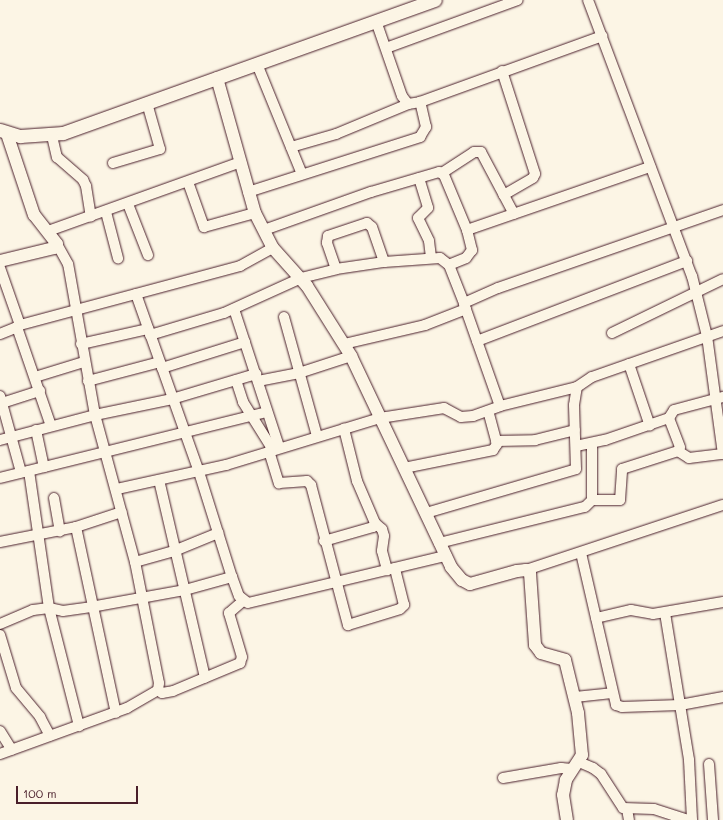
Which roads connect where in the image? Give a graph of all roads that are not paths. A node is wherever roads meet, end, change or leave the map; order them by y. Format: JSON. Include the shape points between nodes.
{"nodes":[{"id":1,"x":435,"y":0,"type":"edge"},
{"id":2,"x":518,"y":0,"type":"edge"},
{"id":3,"x":588,"y":0,"type":"edge"},
{"id":4,"x":376,"y":21,"type":"junction"},
{"id":5,"x":602,"y":36,"type":"junction"},
{"id":6,"x":386,"y":48,"type":"junction"},
{"id":7,"x":257,"y":64,"type":"junction"},
{"id":8,"x":502,"y":71,"type":"junction"},
{"id":9,"x":217,"y":78,"type":"junction"},
{"id":10,"x":420,"y":102,"type":"junction"},
{"id":11,"x":147,"y":103,"type":"junction"},
{"id":12,"x":408,"y":104,"type":"junction"},
{"id":13,"x":4,"y":132,"type":"edge"},
{"id":14,"x":52,"y":136,"type":"junction"},
{"id":15,"x":291,"y":147,"type":"junction"},
{"id":16,"x":241,"y":162,"type":"junction"},
{"id":17,"x":113,"y":163,"type":"dead end"},
{"id":18,"x":650,"y":167,"type":"junction"},
{"id":19,"x":442,"y":173,"type":"junction"},
{"id":20,"x":302,"y":174,"type":"junction"},
{"id":21,"x":419,"y":178,"type":"junction"},
{"id":22,"x":188,"y":182,"type":"junction"},
{"id":23,"x":248,"y":192,"type":"junction"},
{"id":24,"x":504,"y":195,"type":"junction"},
{"id":25,"x":128,"y":204,"type":"junction"},
{"id":26,"x":723,"y":210,"type":"edge"},
{"id":27,"x":106,"y":212,"type":"junction"},
{"id":28,"x":255,"y":213,"type":"junction"},
{"id":29,"x":514,"y":214,"type":"junction"},
{"id":30,"x":91,"y":217,"type":"junction"},
{"id":31,"x":675,"y":229,"type":"junction"},
{"id":32,"x":264,"y":230,"type":"junction"},
{"id":33,"x":467,"y":230,"type":"junction"},
{"id":34,"x":48,"y":232,"type":"junction"},
{"id":35,"x":57,"y":244,"type":"junction"},
{"id":36,"x":273,"y":248,"type":"junction"},
{"id":37,"x":148,"y":255,"type":"dead end"},
{"id":38,"x":118,"y":258,"type":"dead end"},
{"id":39,"x":431,"y":258,"type":"junction"},
{"id":40,"x":0,"y":261,"type":"edge"},
{"id":41,"x":687,"y":261,"type":"junction"},
{"id":42,"x":384,"y":262,"type":"junction"},
{"id":43,"x":449,"y":265,"type":"junction"},
{"id":44,"x":0,"y":268,"type":"edge"},
{"id":45,"x":336,"y":269,"type":"junction"},
{"id":46,"x":300,"y":278,"type":"junction"},
{"id":47,"x":723,"y":279,"type":"edge"},
{"id":48,"x":696,"y":292,"type":"junction"},
{"id":49,"x":136,"y":294,"type":"junction"},
{"id":50,"x":465,"y":306,"type":"junction"},
{"id":51,"x":75,"y":308,"type":"junction"},
{"id":52,"x":234,"y":309,"type":"junction"},
{"id":53,"x":284,"y":317,"type":"dead end"},
{"id":54,"x":19,"y":326,"type":"junction"},
{"id":55,"x":723,"y":331,"type":"edge"},
{"id":56,"x":149,"y":332,"type":"junction"},
{"id":57,"x":612,"y":333,"type":"dead end"},
{"id":58,"x":0,"y":334,"type":"edge"},
{"id":59,"x":706,"y":336,"type":"junction"},
{"id":60,"x":477,"y":341,"type":"junction"},
{"id":61,"x":245,"y":342,"type":"junction"},
{"id":62,"x":81,"y":344,"type":"junction"},
{"id":63,"x":344,"y":344,"type":"junction"},
{"id":64,"x":351,"y":356,"type":"junction"},
{"id":65,"x":84,"y":362,"type":"junction"},
{"id":66,"x":629,"y":364,"type":"junction"},
{"id":67,"x":161,"y":365,"type":"junction"},
{"id":68,"x":299,"y":373,"type":"junction"},
{"id":69,"x":35,"y":377,"type":"junction"},
{"id":70,"x":257,"y":378,"type":"junction"},
{"id":71,"x":236,"y":380,"type":"junction"},
{"id":72,"x":88,"y":381,"type":"junction"},
{"id":73,"x":577,"y":387,"type":"junction"},
{"id":74,"x":40,"y":391,"type":"junction"},
{"id":75,"x":720,"y":398,"type":"edge"},
{"id":76,"x":1,"y":399,"type":"edge"},
{"id":77,"x":172,"y":399,"type":"junction"},
{"id":78,"x":500,"y":406,"type":"junction"},
{"id":79,"x":488,"y":411,"type":"junction"},
{"id":80,"x":267,"y":412,"type":"junction"},
{"id":81,"x":95,"y":415,"type":"junction"},
{"id":82,"x":251,"y":416,"type":"junction"},
{"id":83,"x":380,"y":418,"type":"junction"},
{"id":84,"x":669,"y":418,"type":"junction"},
{"id":85,"x":51,"y":426,"type":"junction"},
{"id":86,"x":650,"y":426,"type":"junction"},
{"id":87,"x":344,"y":429,"type":"junction"},
{"id":88,"x":36,"y":430,"type":"junction"},
{"id":89,"x":575,"y":430,"type":"junction"},
{"id":90,"x":185,"y":432,"type":"junction"},
{"id":91,"x":317,"y":436,"type":"junction"},
{"id":92,"x":5,"y":439,"type":"edge"},
{"id":93,"x":496,"y":441,"type":"junction"},
{"id":94,"x":592,"y":443,"type":"junction"},
{"id":95,"x":576,"y":446,"type":"junction"},
{"id":96,"x":274,"y":450,"type":"junction"},
{"id":97,"x":678,"y":451,"type":"junction"},
{"id":98,"x":107,"y":452,"type":"junction"},
{"id":99,"x":723,"y":454,"type":"edge"},
{"id":100,"x":44,"y":467,"type":"junction"},
{"id":101,"x":404,"y":468,"type":"junction"},
{"id":102,"x":25,"y":472,"type":"junction"},
{"id":103,"x":199,"y":472,"type":"junction"},
{"id":104,"x":0,"y":478,"type":"edge"},
{"id":105,"x":159,"y":480,"type":"junction"},
{"id":106,"x":116,"y":489,"type":"junction"},
{"id":107,"x":54,"y":498,"type":"dead end"},
{"id":108,"x":592,"y":500,"type":"junction"},
{"id":109,"x":723,"y":505,"type":"edge"},
{"id":110,"x":122,"y":512,"type":"junction"},
{"id":111,"x":426,"y":513,"type":"junction"},
{"id":112,"x":375,"y":523,"type":"junction"},
{"id":113,"x":76,"y":527,"type":"junction"},
{"id":114,"x":60,"y":531,"type":"junction"},
{"id":115,"x":218,"y":533,"type":"junction"},
{"id":116,"x":37,"y":534,"type":"junction"},
{"id":117,"x":324,"y":541,"type":"junction"},
{"id":118,"x":0,"y":542,"type":"edge"},
{"id":119,"x":439,"y":543,"type":"junction"},
{"id":120,"x":174,"y":551,"type":"junction"},
{"id":121,"x":581,"y":553,"type":"junction"},
{"id":122,"x":446,"y":556,"type":"junction"},
{"id":123,"x":135,"y":562,"type":"junction"},
{"id":124,"x":391,"y":569,"type":"junction"},
{"id":125,"x":526,"y":570,"type":"junction"},
{"id":126,"x":232,"y":577,"type":"junction"},
{"id":127,"x":336,"y":581,"type":"junction"},
{"id":128,"x":185,"y":590,"type":"junction"},
{"id":129,"x":141,"y":598,"type":"junction"},
{"id":130,"x":243,"y":601,"type":"junction"},
{"id":131,"x":723,"y":602,"type":"edge"},
{"id":132,"x":91,"y":607,"type":"junction"},
{"id":133,"x":49,"y":608,"type":"junction"},
{"id":134,"x":665,"y":613,"type":"junction"},
{"id":135,"x":596,"y":618,"type":"junction"},
{"id":136,"x":0,"y":624,"type":"edge"},
{"id":137,"x":0,"y":635,"type":"edge"},
{"id":138,"x":5,"y":667,"type":"edge"},
{"id":139,"x":205,"y":678,"type":"junction"},
{"id":140,"x":158,"y":690,"type":"junction"},
{"id":141,"x":612,"y":693,"type":"junction"},
{"id":142,"x":575,"y":697,"type":"junction"},
{"id":143,"x":723,"y":697,"type":"edge"},
{"id":144,"x":680,"y":705,"type":"junction"},
{"id":145,"x":116,"y":713,"type":"junction"},
{"id":146,"x":79,"y":726,"type":"junction"},
{"id":147,"x":0,"y":731,"type":"edge"},
{"id":148,"x":50,"y":736,"type":"junction"},
{"id":149,"x":12,"y":750,"type":"junction"},
{"id":150,"x":0,"y":754,"type":"edge"},
{"id":151,"x":709,"y":764,"type":"dead end"},
{"id":152,"x":576,"y":766,"type":"junction"},
{"id":153,"x":503,"y":778,"type":"dead end"},
{"id":154,"x":627,"y":809,"type":"junction"},
{"id":155,"x":567,"y":820,"type":"edge"},
{"id":156,"x":629,"y":820,"type":"edge"},
{"id":157,"x":688,"y":820,"type":"edge"},
{"id":158,"x":692,"y":820,"type":"edge"},
{"id":159,"x":714,"y":820,"type":"edge"}],
"edges":[{"from":1,"to":4,"type":"main road"},
{"from":2,"to":6,"type":"street"},
{"from":3,"to":5,"type":"street"},
{"from":4,"to":6,"type":"street"},
{"from":4,"to":7,"type":"main road"},
{"from":5,"to":8,"type":"street"},
{"from":5,"to":18,"type":"street"},
{"from":6,"to":12,"type":"street","via":[[402,96]]},
{"from":7,"to":9,"type":"main road"},
{"from":7,"to":15,"type":"street"},
{"from":8,"to":10,"type":"street"},
{"from":8,"to":24,"type":"street","via":[[535,174],[533,178]]},
{"from":9,"to":11,"type":"main road"},
{"from":9,"to":16,"type":"street"},
{"from":10,"to":12,"type":"street"},
{"from":10,"to":20,"type":"street","via":[[426,127],[420,137]]},
{"from":11,"to":14,"type":"main road"},
{"from":11,"to":17,"type":"street","via":[[160,149]]},
{"from":12,"to":15,"type":"street","via":[[336,134]]},
{"from":13,"to":14,"type":"main road"},
{"from":13,"to":34,"type":"street","via":[[34,215]]},
{"from":14,"to":30,"type":"street","via":[[57,157],[83,180],[86,186]]},
{"from":15,"to":20,"type":"street"},
{"from":16,"to":22,"type":"street"},
{"from":16,"to":23,"type":"street"},
{"from":18,"to":29,"type":"street"},
{"from":18,"to":31,"type":"street"},
{"from":19,"to":21,"type":"street"},
{"from":19,"to":24,"type":"street","via":[[479,151]]},
{"from":19,"to":33,"type":"street"},
{"from":20,"to":23,"type":"street"},
{"from":21,"to":32,"type":"street"},
{"from":21,"to":39,"type":"street","via":[[428,208],[418,218],[429,241]]},
{"from":22,"to":25,"type":"street"},
{"from":22,"to":28,"type":"street","via":[[204,227]]},
{"from":23,"to":28,"type":"street"},
{"from":24,"to":29,"type":"street"},
{"from":25,"to":27,"type":"street"},
{"from":25,"to":37,"type":"street"},
{"from":26,"to":31,"type":"street"},
{"from":27,"to":30,"type":"street"},
{"from":27,"to":38,"type":"street"},
{"from":28,"to":32,"type":"street"},
{"from":29,"to":33,"type":"street"},
{"from":30,"to":34,"type":"street"},
{"from":31,"to":41,"type":"street"},
{"from":31,"to":50,"type":"street","via":[[498,288]]},
{"from":32,"to":36,"type":"street"},
{"from":33,"to":43,"type":"street","via":[[472,250],[470,254]]},
{"from":34,"to":35,"type":"street"},
{"from":35,"to":40,"type":"street","via":[[54,248]]},
{"from":35,"to":51,"type":"street","via":[[65,254]]},
{"from":36,"to":46,"type":"street"},
{"from":36,"to":49,"type":"street","via":[[240,266]]},
{"from":39,"to":42,"type":"street"},
{"from":39,"to":43,"type":"street","via":[[440,258]]},
{"from":41,"to":48,"type":"street"},
{"from":41,"to":60,"type":"street"},
{"from":42,"to":45,"type":"street"},
{"from":42,"to":45,"type":"street","via":[[372,228],[366,223],[328,236],[327,243]]},
{"from":43,"to":50,"type":"street"},
{"from":44,"to":54,"type":"street"},
{"from":45,"to":46,"type":"street"},
{"from":46,"to":52,"type":"street"},
{"from":46,"to":63,"type":"street"},
{"from":47,"to":48,"type":"street"},
{"from":48,"to":57,"type":"street"},
{"from":48,"to":59,"type":"street"},
{"from":49,"to":51,"type":"street"},
{"from":49,"to":56,"type":"street"},
{"from":50,"to":60,"type":"street"},
{"from":50,"to":63,"type":"street","via":[[425,325]]},
{"from":51,"to":54,"type":"street"},
{"from":51,"to":62,"type":"street"},
{"from":52,"to":56,"type":"street"},
{"from":52,"to":61,"type":"street"},
{"from":53,"to":68,"type":"street"},
{"from":54,"to":58,"type":"street"},
{"from":54,"to":69,"type":"street"},
{"from":55,"to":59,"type":"street"},
{"from":56,"to":62,"type":"street"},
{"from":56,"to":67,"type":"street"},
{"from":59,"to":66,"type":"street"},
{"from":59,"to":75,"type":"street"},
{"from":60,"to":78,"type":"street"},
{"from":61,"to":67,"type":"street"},
{"from":61,"to":70,"type":"street"},
{"from":62,"to":65,"type":"street"},
{"from":63,"to":64,"type":"street"},
{"from":64,"to":68,"type":"street"},
{"from":64,"to":83,"type":"street"},
{"from":65,"to":69,"type":"street"},
{"from":65,"to":72,"type":"street"},
{"from":66,"to":73,"type":"street","via":[[592,377]]},
{"from":66,"to":86,"type":"street"},
{"from":67,"to":72,"type":"street"},
{"from":67,"to":77,"type":"street"},
{"from":68,"to":70,"type":"street"},
{"from":68,"to":91,"type":"street"},
{"from":69,"to":74,"type":"street"},
{"from":70,"to":71,"type":"street"},
{"from":70,"to":80,"type":"street"},
{"from":71,"to":77,"type":"street"},
{"from":71,"to":82,"type":"street","via":[[240,395]]},
{"from":72,"to":81,"type":"street"},
{"from":73,"to":78,"type":"street"},
{"from":73,"to":89,"type":"street"},
{"from":74,"to":76,"type":"street"},
{"from":74,"to":85,"type":"street"},
{"from":75,"to":84,"type":"street","via":[[674,410]]},
{"from":75,"to":99,"type":"street"},
{"from":76,"to":92,"type":"street"},
{"from":77,"to":81,"type":"street"},
{"from":77,"to":90,"type":"street"},
{"from":78,"to":79,"type":"street"},
{"from":79,"to":83,"type":"street","via":[[465,417],[444,408]]},
{"from":79,"to":93,"type":"street"},
{"from":80,"to":82,"type":"street"},
{"from":80,"to":96,"type":"street"},
{"from":81,"to":85,"type":"street"},
{"from":81,"to":98,"type":"street"},
{"from":82,"to":90,"type":"street"},
{"from":82,"to":96,"type":"street"},
{"from":83,"to":87,"type":"street"},
{"from":83,"to":101,"type":"street"},
{"from":84,"to":86,"type":"street"},
{"from":84,"to":97,"type":"street","via":[[680,447]]},
{"from":85,"to":88,"type":"street"},
{"from":86,"to":94,"type":"street"},
{"from":87,"to":91,"type":"street"},
{"from":87,"to":112,"type":"street","via":[[357,481]]},
{"from":88,"to":92,"type":"street"},
{"from":88,"to":100,"type":"street"},
{"from":89,"to":93,"type":"street","via":[[535,440]]},
{"from":89,"to":95,"type":"street"},
{"from":90,"to":98,"type":"street"},
{"from":90,"to":103,"type":"street"},
{"from":91,"to":96,"type":"street"},
{"from":92,"to":102,"type":"street"},
{"from":93,"to":101,"type":"street","via":[[493,450]]},
{"from":94,"to":95,"type":"street"},
{"from":94,"to":108,"type":"street"},
{"from":95,"to":111,"type":"street","via":[[576,469]]},
{"from":96,"to":103,"type":"street"},
{"from":96,"to":117,"type":"street","via":[[279,483],[309,482]]},
{"from":97,"to":99,"type":"street","via":[[689,458]]},
{"from":97,"to":108,"type":"street","via":[[622,469],[620,500]]},
{"from":98,"to":100,"type":"street"},
{"from":98,"to":106,"type":"street"},
{"from":100,"to":102,"type":"street"},
{"from":101,"to":111,"type":"street"},
{"from":102,"to":104,"type":"street"},
{"from":102,"to":116,"type":"street"},
{"from":103,"to":105,"type":"street"},
{"from":103,"to":115,"type":"street"},
{"from":105,"to":106,"type":"street"},
{"from":105,"to":120,"type":"street"},
{"from":106,"to":110,"type":"street"},
{"from":107,"to":114,"type":"street"},
{"from":108,"to":119,"type":"street","via":[[585,507]]},
{"from":109,"to":121,"type":"street"},
{"from":110,"to":113,"type":"street"},
{"from":110,"to":123,"type":"street"},
{"from":111,"to":119,"type":"street"},
{"from":112,"to":117,"type":"street","via":[[372,527]]},
{"from":112,"to":124,"type":"street","via":[[382,529],[382,550]]},
{"from":113,"to":114,"type":"street"},
{"from":113,"to":132,"type":"street"},
{"from":114,"to":116,"type":"street"},
{"from":115,"to":120,"type":"street"},
{"from":115,"to":126,"type":"street"},
{"from":116,"to":118,"type":"street"},
{"from":116,"to":133,"type":"street"},
{"from":117,"to":127,"type":"street"},
{"from":119,"to":122,"type":"street"},
{"from":120,"to":123,"type":"street"},
{"from":120,"to":128,"type":"street"},
{"from":121,"to":125,"type":"street"},
{"from":121,"to":135,"type":"street"},
{"from":122,"to":124,"type":"street"},
{"from":122,"to":125,"type":"street","via":[[462,580],[470,584]]},
{"from":123,"to":129,"type":"street"},
{"from":124,"to":127,"type":"street"},
{"from":124,"to":127,"type":"street","via":[[404,604],[400,609],[353,624],[346,622]]},
{"from":125,"to":142,"type":"street","via":[[532,578],[534,645],[541,653],[565,660]]},
{"from":126,"to":128,"type":"street"},
{"from":126,"to":130,"type":"street"},
{"from":127,"to":130,"type":"street","via":[[248,603]]},
{"from":128,"to":129,"type":"street"},
{"from":128,"to":139,"type":"street"},
{"from":129,"to":132,"type":"street"},
{"from":129,"to":140,"type":"street","via":[[158,673]]},
{"from":130,"to":139,"type":"street","via":[[229,613],[242,660]]},
{"from":131,"to":134,"type":"street"},
{"from":132,"to":133,"type":"street","via":[[63,611]]},
{"from":132,"to":145,"type":"street"},
{"from":133,"to":136,"type":"street","via":[[28,612]]},
{"from":133,"to":146,"type":"street"},
{"from":134,"to":135,"type":"street","via":[[653,614],[631,610]]},
{"from":134,"to":144,"type":"street"},
{"from":135,"to":141,"type":"street"},
{"from":137,"to":138,"type":"street"},
{"from":138,"to":148,"type":"street","via":[[16,688],[40,717]]},
{"from":139,"to":140,"type":"street","via":[[173,691],[162,693]]},
{"from":140,"to":145,"type":"street"},
{"from":141,"to":142,"type":"street"},
{"from":141,"to":144,"type":"street","via":[[614,701],[622,707]]},
{"from":142,"to":152,"type":"street","via":[[582,738]]},
{"from":143,"to":144,"type":"street"},
{"from":144,"to":158,"type":"street","via":[[691,777]]},
{"from":145,"to":146,"type":"street"},
{"from":146,"to":148,"type":"street"},
{"from":147,"to":149,"type":"street"},
{"from":148,"to":149,"type":"street"},
{"from":149,"to":150,"type":"street"},
{"from":151,"to":159,"type":"street"},
{"from":152,"to":153,"type":"street"},
{"from":152,"to":154,"type":"street","via":[[593,768],[600,774],[619,804]]},
{"from":152,"to":155,"type":"street","via":[[566,780],[563,795]]},
{"from":154,"to":156,"type":"street"},
{"from":154,"to":157,"type":"street","via":[[654,809]]}]}
